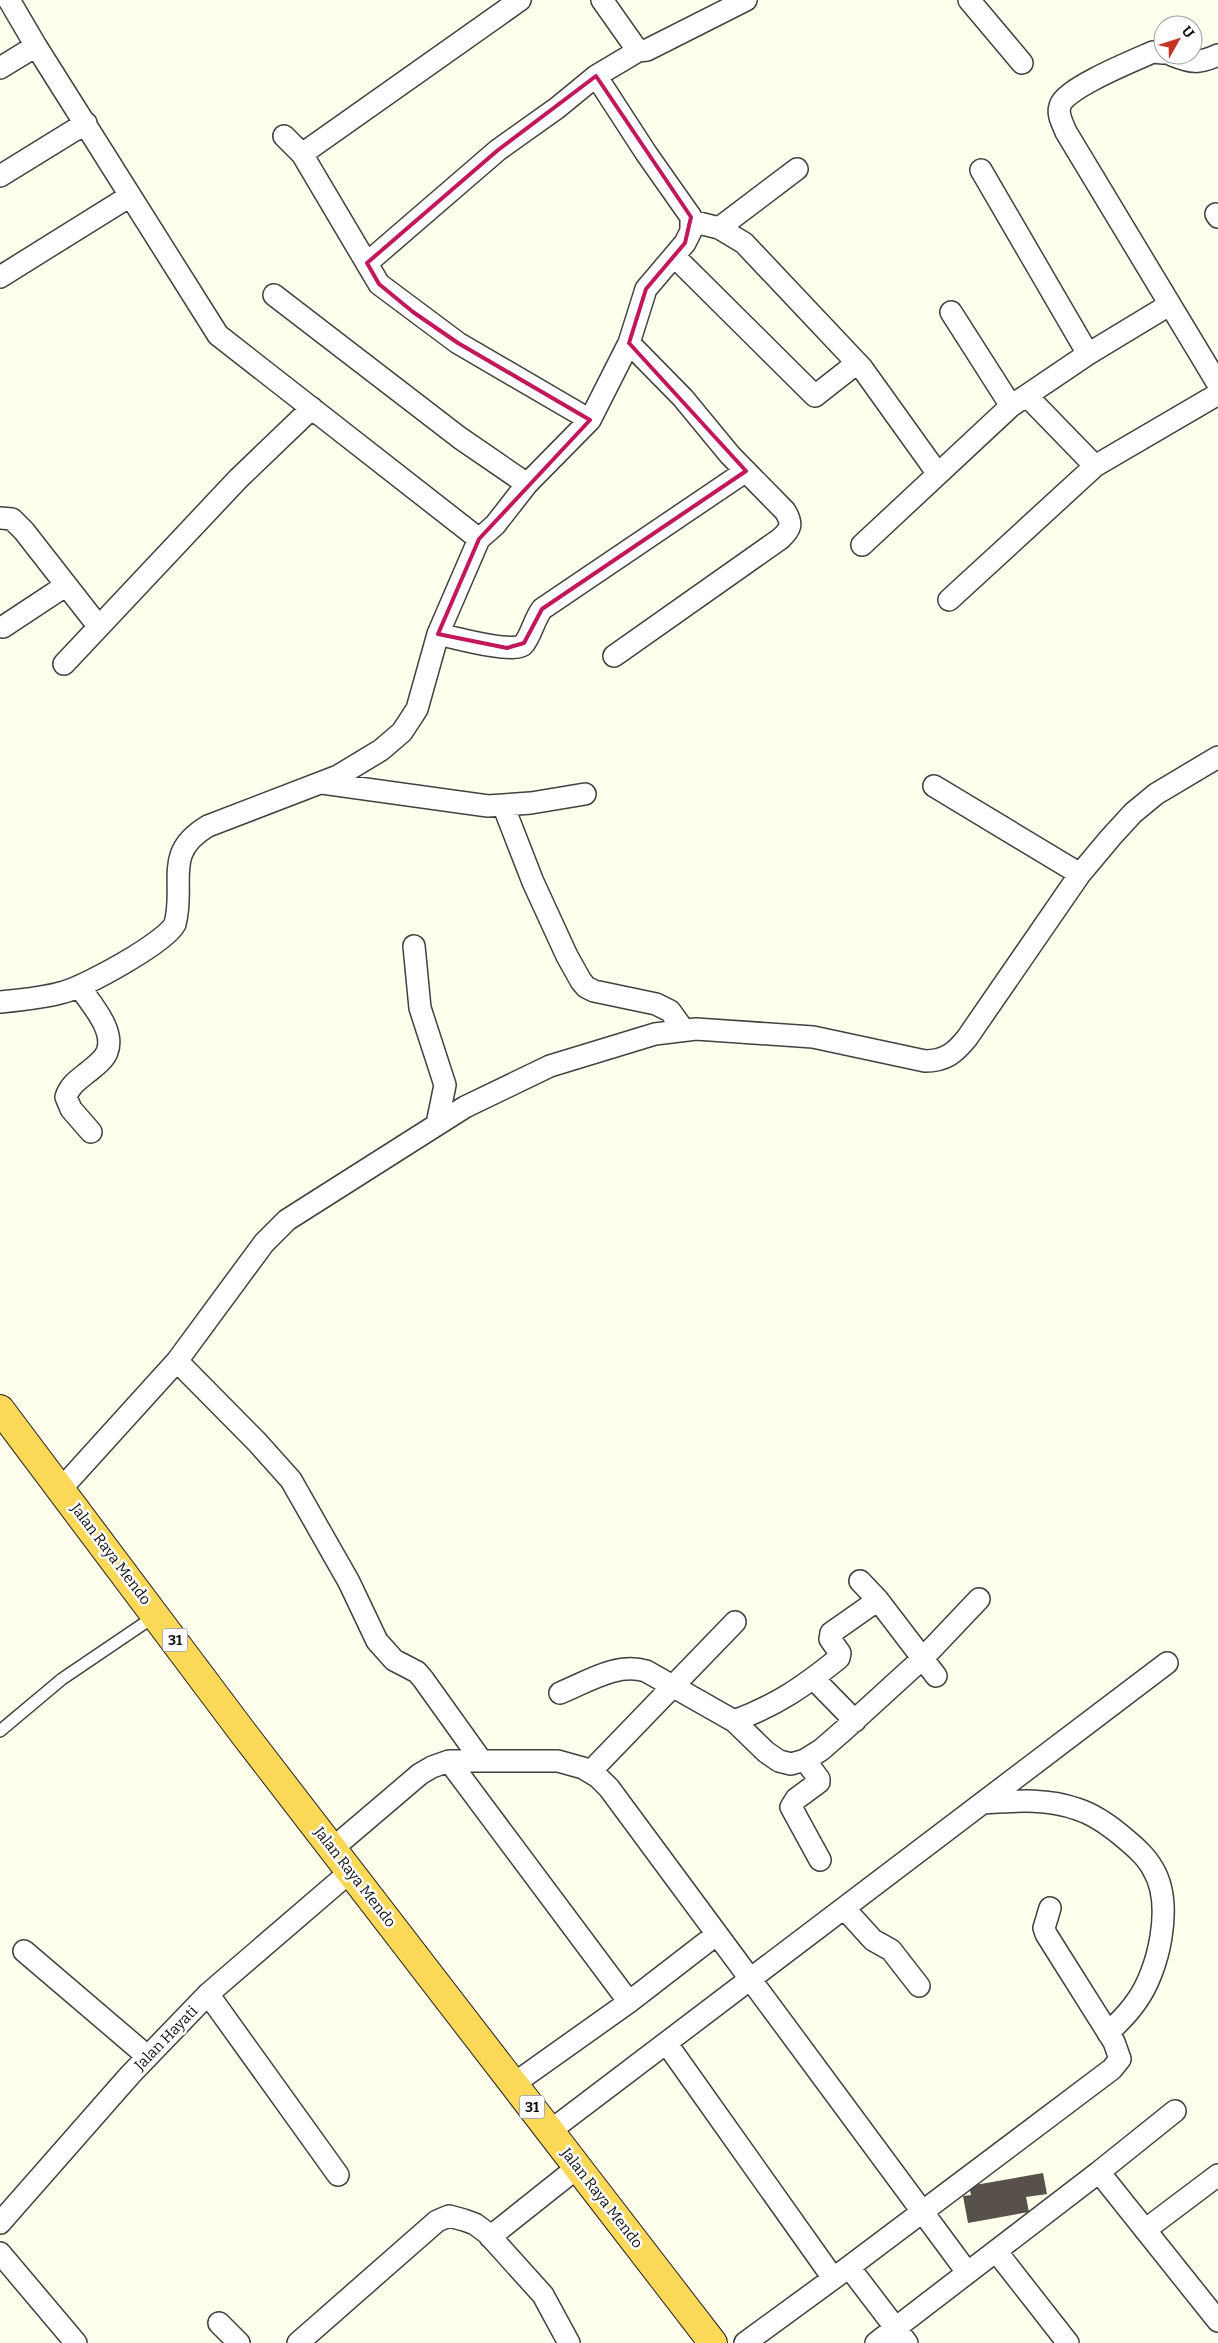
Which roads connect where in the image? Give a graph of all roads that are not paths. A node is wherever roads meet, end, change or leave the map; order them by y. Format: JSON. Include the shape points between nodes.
{"nodes":[{"id":1,"x":9,"y":0,"type":"edge"},
{"id":2,"x":520,"y":0,"type":"edge"},
{"id":3,"x":602,"y":0,"type":"edge"},
{"id":4,"x":746,"y":0,"type":"edge"},
{"id":5,"x":969,"y":0,"type":"edge"},
{"id":6,"x":36,"y":46,"type":"junction"},
{"id":7,"x":638,"y":51,"type":"junction"},
{"id":8,"x":1153,"y":52,"type":"edge"},
{"id":9,"x":1218,"y":55,"type":"edge"},
{"id":10,"x":1203,"y":61,"type":"edge"},
{"id":11,"x":1022,"y":63,"type":"dead end"},
{"id":12,"x":0,"y":68,"type":"edge"},
{"id":13,"x":596,"y":76,"type":"junction"},
{"id":14,"x":86,"y":123,"type":"junction"},
{"id":15,"x":284,"y":136,"type":"dead end"},
{"id":16,"x":302,"y":154,"type":"junction"},
{"id":17,"x":797,"y":169,"type":"dead end"},
{"id":18,"x":981,"y":170,"type":"dead end"},
{"id":19,"x":0,"y":176,"type":"edge"},
{"id":20,"x":130,"y":196,"type":"junction"},
{"id":21,"x":691,"y":221,"type":"junction"},
{"id":22,"x":719,"y":228,"type":"junction"},
{"id":23,"x":674,"y":256,"type":"junction"},
{"id":24,"x":367,"y":262,"type":"junction"},
{"id":25,"x":0,"y":277,"type":"edge"},
{"id":26,"x":274,"y":294,"type":"dead end"},
{"id":27,"x":1169,"y":305,"type":"junction"},
{"id":28,"x":951,"y":312,"type":"dead end"},
{"id":29,"x":629,"y":343,"type":"junction"},
{"id":30,"x":1088,"y":354,"type":"junction"},
{"id":31,"x":857,"y":363,"type":"junction"},
{"id":32,"x":1218,"y":384,"type":"edge"},
{"id":33,"x":1218,"y":394,"type":"edge"},
{"id":34,"x":1019,"y":401,"type":"junction"},
{"id":35,"x":312,"y":408,"type":"junction"},
{"id":36,"x":590,"y":420,"type":"junction"},
{"id":37,"x":1095,"y":466,"type":"junction"},
{"id":38,"x":746,"y":471,"type":"junction"},
{"id":39,"x":938,"y":474,"type":"junction"},
{"id":40,"x":527,"y":484,"type":"junction"},
{"id":41,"x":0,"y":518,"type":"edge"},
{"id":42,"x":479,"y":539,"type":"junction"},
{"id":43,"x":862,"y":544,"type":"dead end"},
{"id":44,"x":64,"y":586,"type":"junction"},
{"id":45,"x":949,"y":600,"type":"dead end"},
{"id":46,"x":4,"y":627,"type":"dead end"},
{"id":47,"x":98,"y":627,"type":"junction"},
{"id":48,"x":438,"y":634,"type":"junction"},
{"id":49,"x":614,"y":656,"type":"dead end"},
{"id":50,"x":64,"y":664,"type":"dead end"},
{"id":51,"x":1218,"y":757,"type":"edge"},
{"id":52,"x":322,"y":783,"type":"junction"},
{"id":53,"x":934,"y":786,"type":"dead end"},
{"id":54,"x":585,"y":794,"type":"dead end"},
{"id":55,"x":503,"y":805,"type":"junction"},
{"id":56,"x":1080,"y":874,"type":"junction"},
{"id":57,"x":414,"y":946,"type":"dead end"},
{"id":58,"x":79,"y":986,"type":"junction"},
{"id":59,"x":0,"y":1002,"type":"edge"},
{"id":60,"x":683,"y":1030,"type":"junction"},
{"id":61,"x":437,"y":1124,"type":"junction"},
{"id":62,"x":91,"y":1132,"type":"dead end"},
{"id":63,"x":177,"y":1361,"type":"junction"},
{"id":64,"x":0,"y":1409,"type":"edge"},
{"id":65,"x":61,"y":1489,"type":"junction"},
{"id":66,"x":860,"y":1581,"type":"dead end"},
{"id":67,"x":979,"y":1599,"type":"dead end"},
{"id":68,"x":878,"y":1600,"type":"junction"},
{"id":69,"x":157,"y":1615,"type":"junction"},
{"id":70,"x":735,"y":1622,"type":"dead end"},
{"id":71,"x":923,"y":1658,"type":"junction"},
{"id":72,"x":1167,"y":1663,"type":"dead end"},
{"id":73,"x":936,"y":1676,"type":"dead end"},
{"id":74,"x":814,"y":1679,"type":"junction"},
{"id":75,"x":673,"y":1687,"type":"junction"},
{"id":76,"x":560,"y":1694,"type":"dead end"},
{"id":77,"x":734,"y":1721,"type":"junction"},
{"id":78,"x":854,"y":1721,"type":"junction"},
{"id":79,"x":0,"y":1731,"type":"edge"},
{"id":80,"x":481,"y":1760,"type":"junction"},
{"id":81,"x":805,"y":1760,"type":"junction"},
{"id":82,"x":449,"y":1761,"type":"junction"},
{"id":83,"x":590,"y":1772,"type":"junction"},
{"id":84,"x":983,"y":1803,"type":"junction"},
{"id":85,"x":332,"y":1849,"type":"junction"},
{"id":86,"x":820,"y":1860,"type":"dead end"},
{"id":87,"x":351,"y":1871,"type":"junction"},
{"id":88,"x":844,"y":1908,"type":"junction"},
{"id":89,"x":1050,"y":1908,"type":"dead end"},
{"id":90,"x":717,"y":1934,"type":"junction"},
{"id":91,"x":24,"y":1951,"type":"dead end"},
{"id":92,"x":749,"y":1979,"type":"junction"},
{"id":93,"x":919,"y":1986,"type":"dead end"},
{"id":94,"x":208,"y":1994,"type":"junction"},
{"id":95,"x":629,"y":2002,"type":"junction"},
{"id":96,"x":1108,"y":2033,"type":"junction"},
{"id":97,"x":668,"y":2044,"type":"junction"},
{"id":98,"x":147,"y":2056,"type":"junction"},
{"id":99,"x":515,"y":2083,"type":"junction"},
{"id":100,"x":1175,"y":2111,"type":"dead end"},
{"id":101,"x":550,"y":2132,"type":"junction"},
{"id":102,"x":578,"y":2167,"type":"junction"},
{"id":103,"x":1099,"y":2172,"type":"junction"},
{"id":104,"x":338,"y":2175,"type":"dead end"},
{"id":105,"x":1218,"y":2175,"type":"edge"},
{"id":106,"x":922,"y":2211,"type":"junction"},
{"id":107,"x":0,"y":2223,"type":"edge"},
{"id":108,"x":1145,"y":2230,"type":"junction"},
{"id":109,"x":490,"y":2237,"type":"junction"},
{"id":110,"x":996,"y":2250,"type":"junction"},
{"id":111,"x":0,"y":2253,"type":"edge"},
{"id":112,"x":967,"y":2272,"type":"junction"},
{"id":113,"x":841,"y":2273,"type":"junction"},
{"id":114,"x":1218,"y":2321,"type":"edge"},
{"id":115,"x":219,"y":2323,"type":"dead end"},
{"id":116,"x":901,"y":2336,"type":"edge"},
{"id":117,"x":76,"y":2343,"type":"edge"},
{"id":118,"x":239,"y":2343,"type":"edge"},
{"id":119,"x":298,"y":2343,"type":"edge"},
{"id":120,"x":569,"y":2343,"type":"edge"},
{"id":121,"x":713,"y":2343,"type":"edge"},
{"id":122,"x":745,"y":2343,"type":"edge"},
{"id":123,"x":876,"y":2343,"type":"edge"},
{"id":124,"x":1068,"y":2343,"type":"edge"}],
"edges":[{"from":1,"to":6,"type":"street"},
{"from":2,"to":16,"type":"street"},
{"from":3,"to":7,"type":"street"},
{"from":4,"to":7,"type":"street","via":[[648,50]]},
{"from":5,"to":11,"type":"street"},
{"from":6,"to":12,"type":"street"},
{"from":6,"to":14,"type":"street"},
{"from":7,"to":13,"type":"street"},
{"from":8,"to":27,"type":"street","via":[[1076,89],[1064,98],[1060,118]]},
{"from":9,"to":10,"type":"street"},
{"from":13,"to":21,"type":"street","via":[[678,196]]},
{"from":13,"to":24,"type":"street","via":[[498,150]]},
{"from":14,"to":19,"type":"street"},
{"from":14,"to":20,"type":"street"},
{"from":15,"to":16,"type":"street"},
{"from":16,"to":24,"type":"street"},
{"from":17,"to":22,"type":"street"},
{"from":18,"to":30,"type":"street"},
{"from":20,"to":25,"type":"street"},
{"from":20,"to":35,"type":"street","via":[[218,335]]},
{"from":21,"to":22,"type":"street"},
{"from":21,"to":23,"type":"street","via":[[686,243]]},
{"from":22,"to":31,"type":"street","via":[[744,243]]},
{"from":23,"to":29,"type":"street","via":[[646,289]]},
{"from":23,"to":31,"type":"street","via":[[815,396]]},
{"from":24,"to":36,"type":"street","via":[[368,270],[379,284],[421,317],[458,343]]},
{"from":26,"to":40,"type":"street","via":[[460,438]]},
{"from":27,"to":30,"type":"street"},
{"from":27,"to":32,"type":"street"},
{"from":28,"to":34,"type":"street"},
{"from":29,"to":36,"type":"street"},
{"from":29,"to":38,"type":"street","via":[[683,398]]},
{"from":30,"to":34,"type":"street"},
{"from":31,"to":39,"type":"street"},
{"from":33,"to":37,"type":"street"},
{"from":34,"to":37,"type":"street"},
{"from":34,"to":39,"type":"street"},
{"from":35,"to":42,"type":"street"},
{"from":35,"to":47,"type":"street","via":[[238,479]]},
{"from":36,"to":40,"type":"street"},
{"from":37,"to":45,"type":"street"},
{"from":38,"to":48,"type":"street","via":[[542,609],[520,647],[507,648]]},
{"from":38,"to":49,"type":"street","via":[[785,511],[791,521],[789,530]]},
{"from":39,"to":43,"type":"street"},
{"from":40,"to":42,"type":"street","via":[[501,518]]},
{"from":41,"to":44,"type":"street","via":[[12,519],[24,531]]},
{"from":42,"to":48,"type":"street"},
{"from":44,"to":46,"type":"street"},
{"from":44,"to":47,"type":"street"},
{"from":47,"to":50,"type":"street"},
{"from":48,"to":52,"type":"street","via":[[417,709],[402,732],[380,750]]},
{"from":51,"to":56,"type":"street","via":[[1156,794],[1134,813]]},
{"from":52,"to":55,"type":"street","via":[[466,804]]},
{"from":52,"to":58,"type":"street","via":[[208,826],[188,840],[179,860],[173,928]]},
{"from":53,"to":56,"type":"street"},
{"from":54,"to":55,"type":"street"},
{"from":55,"to":60,"type":"street","via":[[533,882],[581,981],[594,991],[656,1004],[670,1011]]},
{"from":56,"to":60,"type":"street","via":[[967,1038],[958,1049],[938,1061],[910,1059],[829,1039]]},
{"from":57,"to":61,"type":"street","via":[[420,1008],[445,1085]]},
{"from":58,"to":59,"type":"street","via":[[49,995]]},
{"from":58,"to":62,"type":"street","via":[[106,1027],[108,1040],[107,1052],[69,1087],[66,1097],[71,1109]]},
{"from":60,"to":61,"type":"street","via":[[655,1034],[550,1066]]},
{"from":61,"to":63,"type":"street","via":[[287,1220],[264,1243]]},
{"from":63,"to":65,"type":"street"},
{"from":63,"to":80,"type":"street","via":[[291,1480],[349,1582],[376,1641],[394,1660],[423,1679]]},
{"from":64,"to":65,"type":"highway","name":"Jalan Raya Mendo","number":"31"},
{"from":65,"to":69,"type":"highway","name":"Jalan Raya Mendo","number":"31"},
{"from":66,"to":68,"type":"street"},
{"from":67,"to":71,"type":"street"},
{"from":68,"to":71,"type":"street"},
{"from":68,"to":74,"type":"street","via":[[831,1633],[830,1639],[841,1656]]},
{"from":69,"to":79,"type":"lane","via":[[62,1679]]},
{"from":69,"to":85,"type":"highway","name":"Jalan Raya Mendo","number":"31"},
{"from":70,"to":75,"type":"street"},
{"from":71,"to":73,"type":"street"},
{"from":71,"to":78,"type":"street"},
{"from":72,"to":84,"type":"street"},
{"from":74,"to":77,"type":"street","via":[[778,1702]]},
{"from":74,"to":78,"type":"street"},
{"from":75,"to":76,"type":"street","via":[[633,1667],[619,1669]]},
{"from":75,"to":77,"type":"street"},
{"from":75,"to":83,"type":"street"},
{"from":77,"to":81,"type":"street","via":[[778,1761],[791,1764]]},
{"from":78,"to":81,"type":"street"},
{"from":80,"to":82,"type":"street"},
{"from":80,"to":83,"type":"street","via":[[558,1761]]},
{"from":81,"to":86,"type":"street","via":[[819,1782],[796,1799],[791,1807]]},
{"from":82,"to":85,"type":"street","via":[[420,1774]]},
{"from":82,"to":95,"type":"street"},
{"from":83,"to":90,"type":"street","via":[[609,1788]]},
{"from":84,"to":88,"type":"street"},
{"from":84,"to":96,"type":"street","via":[[1038,1801],[1079,1809],[1114,1829],[1154,1869],[1161,1885],[1163,1917],[1153,1967],[1136,2002]]},
{"from":85,"to":87,"type":"highway","name":"Jalan Raya Mendo","number":"31"},
{"from":87,"to":94,"type":"street","name":"Jalan Hayati"},
{"from":87,"to":99,"type":"highway","name":"Jalan Raya Mendo","number":"31"},
{"from":88,"to":92,"type":"street"},
{"from":88,"to":93,"type":"street","via":[[873,1940],[891,1950]]},
{"from":89,"to":96,"type":"street","via":[[1044,1928],[1046,1934]]},
{"from":90,"to":92,"type":"street"},
{"from":90,"to":95,"type":"street"},
{"from":91,"to":98,"type":"street"},
{"from":92,"to":97,"type":"street"},
{"from":92,"to":106,"type":"street"},
{"from":94,"to":98,"type":"street","name":"Jalan Hayati"},
{"from":94,"to":104,"type":"street"},
{"from":95,"to":99,"type":"street"},
{"from":96,"to":106,"type":"street","via":[[1120,2059],[1112,2069]]},
{"from":97,"to":101,"type":"street"},
{"from":97,"to":113,"type":"street"},
{"from":98,"to":107,"type":"street","name":"Jalan Hayati"},
{"from":99,"to":101,"type":"highway","name":"Jalan Raya Mendo","number":"31"},
{"from":100,"to":103,"type":"street"},
{"from":101,"to":102,"type":"highway","name":"Jalan Raya Mendo","number":"31"},
{"from":102,"to":109,"type":"street"},
{"from":102,"to":121,"type":"highway","name":"Jalan Raya Mendo","number":"31"},
{"from":103,"to":108,"type":"street"},
{"from":103,"to":110,"type":"street"},
{"from":105,"to":108,"type":"street"},
{"from":106,"to":112,"type":"street"},
{"from":106,"to":113,"type":"street"},
{"from":108,"to":114,"type":"street"},
{"from":109,"to":119,"type":"street","via":[[475,2224],[464,2220],[449,2216],[437,2221]]},
{"from":109,"to":120,"type":"street","via":[[543,2295]]},
{"from":110,"to":112,"type":"street"},
{"from":110,"to":124,"type":"street"},
{"from":111,"to":117,"type":"street"},
{"from":112,"to":116,"type":"street"},
{"from":113,"to":116,"type":"street"},
{"from":113,"to":122,"type":"street"},
{"from":115,"to":118,"type":"street"},
{"from":116,"to":123,"type":"street"}]}
